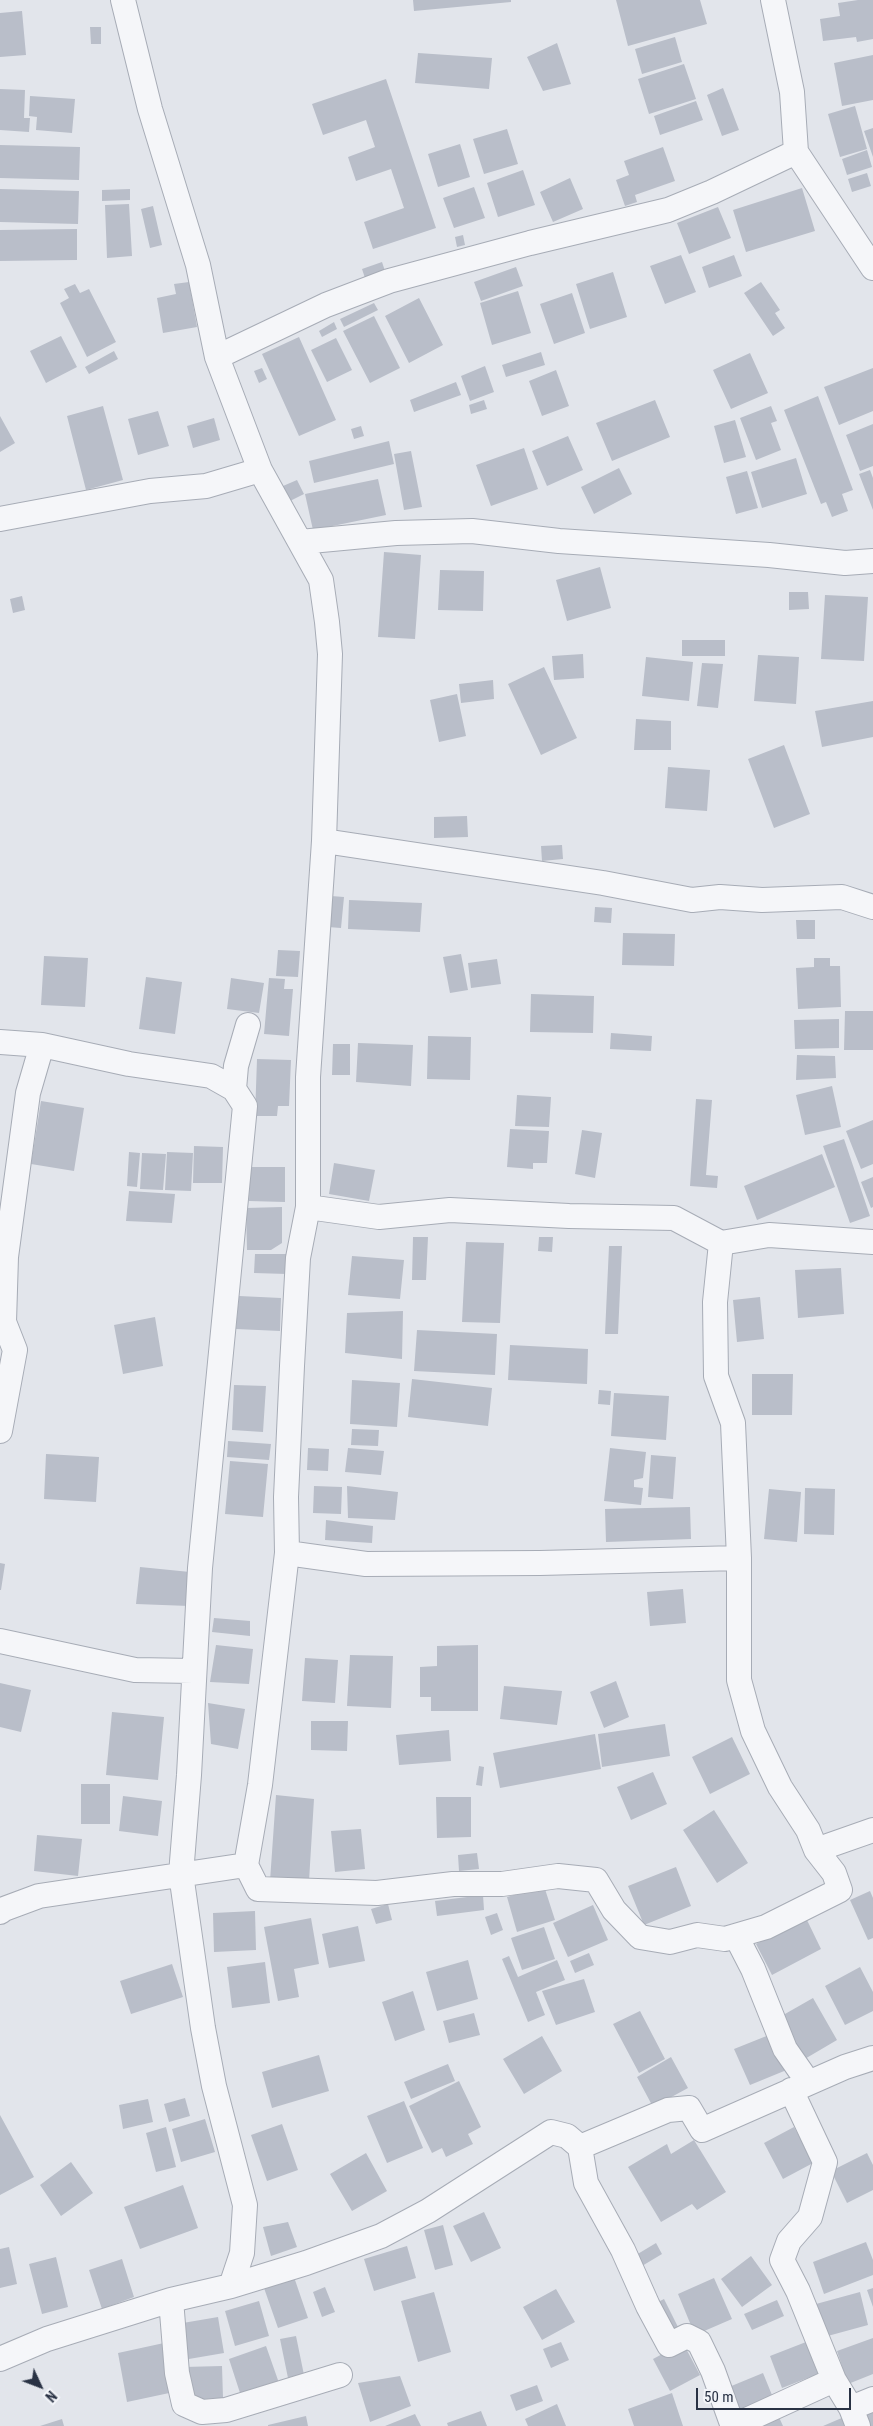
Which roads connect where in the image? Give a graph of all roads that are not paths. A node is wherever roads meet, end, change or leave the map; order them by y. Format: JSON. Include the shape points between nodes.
{"nodes":[{"id":1,"x":123,"y":0,"type":"edge"},
{"id":2,"x":773,"y":0,"type":"edge"},
{"id":3,"x":796,"y":152,"type":"junction"},
{"id":4,"x":873,"y":268,"type":"edge"},
{"id":5,"x":217,"y":356,"type":"junction"},
{"id":6,"x":260,"y":470,"type":"junction"},
{"id":7,"x":0,"y":519,"type":"edge"},
{"id":8,"x":300,"y":542,"type":"junction"},
{"id":9,"x":873,"y":561,"type":"edge"},
{"id":10,"x":324,"y":841,"type":"junction"},
{"id":11,"x":873,"y":907,"type":"edge"},
{"id":12,"x":248,"y":1025,"type":"dead end"},
{"id":13,"x":0,"y":1042,"type":"edge"},
{"id":14,"x":42,"y":1045,"type":"junction"},
{"id":15,"x":234,"y":1089,"type":"junction"},
{"id":16,"x":308,"y":1207,"type":"junction"},
{"id":17,"x":873,"y":1242,"type":"edge"},
{"id":18,"x":721,"y":1243,"type":"junction"},
{"id":19,"x":0,"y":1431,"type":"edge"},
{"id":20,"x":287,"y":1553,"type":"junction"},
{"id":21,"x":739,"y":1558,"type":"junction"},
{"id":22,"x":0,"y":1640,"type":"edge"},
{"id":23,"x":193,"y":1671,"type":"junction"},
{"id":24,"x":873,"y":1830,"type":"edge"},
{"id":25,"x":816,"y":1850,"type":"junction"},
{"id":26,"x":246,"y":1865,"type":"junction"},
{"id":27,"x":181,"y":1874,"type":"junction"},
{"id":28,"x":0,"y":1912,"type":"edge"},
{"id":29,"x":736,"y":1936,"type":"junction"},
{"id":30,"x":873,"y":2058,"type":"edge"},
{"id":31,"x":799,"y":2086,"type":"junction"},
{"id":32,"x":580,"y":2147,"type":"junction"},
{"id":33,"x":230,"y":2286,"type":"junction"},
{"id":34,"x":171,"y":2300,"type":"junction"},
{"id":35,"x":0,"y":2359,"type":"edge"},
{"id":36,"x":340,"y":2376,"type":"dead end"},
{"id":37,"x":834,"y":2380,"type":"junction"},
{"id":38,"x":873,"y":2399,"type":"edge"},
{"id":39,"x":855,"y":2417,"type":"edge"},
{"id":40,"x":218,"y":2418,"type":"edge"}],
"edges":[{"from":1,"to":5,"type":"street","via":[[150,109],[198,265]]},
{"from":2,"to":3,"type":"street","via":[[792,92]]},
{"from":3,"to":4,"type":"street"},
{"from":3,"to":5,"type":"street","via":[[668,210],[530,243],[389,282],[326,305]]},
{"from":5,"to":6,"type":"street"},
{"from":6,"to":7,"type":"street","via":[[206,486],[150,491]]},
{"from":6,"to":8,"type":"street"},
{"from":8,"to":9,"type":"street","via":[[396,533],[472,531],[559,541],[769,554],[845,563]]},
{"from":8,"to":10,"type":"street","via":[[321,580],[330,654]]},
{"from":10,"to":11,"type":"street","via":[[603,883],[692,900],[842,897]]},
{"from":10,"to":16,"type":"street","via":[[308,1076]]},
{"from":12,"to":15,"type":"street","via":[[236,1066]]},
{"from":13,"to":14,"type":"street"},
{"from":14,"to":15,"type":"street","via":[[129,1064],[211,1076]]},
{"from":14,"to":19,"type":"street","via":[[28,1093],[6,1257],[4,1322],[15,1350]]},
{"from":15,"to":23,"type":"street","via":[[245,1106]]},
{"from":16,"to":18,"type":"street","via":[[379,1217],[450,1210],[674,1218]]},
{"from":16,"to":20,"type":"street","via":[[298,1258],[286,1497]]},
{"from":17,"to":18,"type":"street","via":[[769,1235]]},
{"from":18,"to":21,"type":"street","via":[[715,1302],[716,1376],[733,1423]]},
{"from":20,"to":21,"type":"street","via":[[366,1564]]},
{"from":20,"to":26,"type":"street","via":[[260,1785]]},
{"from":21,"to":25,"type":"street","via":[[739,1680],[753,1730],[780,1787],[808,1830]]},
{"from":22,"to":23,"type":"street","via":[[135,1670]]},
{"from":23,"to":27,"type":"street","via":[[190,1775]]},
{"from":24,"to":25,"type":"street"},
{"from":25,"to":29,"type":"street","via":[[834,1873],[840,1890],[766,1928]]},
{"from":26,"to":27,"type":"street"},
{"from":26,"to":29,"type":"street","via":[[258,1890],[377,1893],[453,1884],[502,1884],[558,1876],[596,1880],[614,1910],[640,1937],[670,1942],[697,1935],[725,1939]]},
{"from":27,"to":28,"type":"street","via":[[39,1896]]},
{"from":27,"to":33,"type":"street","via":[[202,2028],[246,2204],[242,2253]]},
{"from":29,"to":31,"type":"street","via":[[753,1969]]},
{"from":30,"to":31,"type":"street"},
{"from":31,"to":32,"type":"street","via":[[702,2130],[689,2108],[668,2110]]},
{"from":31,"to":37,"type":"street","via":[[825,2162],[810,2217],[788,2241],[782,2260]]},
{"from":32,"to":33,"type":"street","via":[[567,2136],[551,2132],[428,2211],[381,2236],[306,2264]]},
{"from":32,"to":37,"type":"street","via":[[586,2183],[623,2250],[668,2345],[687,2336],[698,2342],[714,2371],[731,2421],[740,2423]]},
{"from":33,"to":34,"type":"street"},
{"from":34,"to":35,"type":"street","via":[[47,2340]]},
{"from":34,"to":40,"type":"street","via":[[177,2373],[184,2404]]},
{"from":36,"to":40,"type":"street","via":[[255,2402]]},
{"from":37,"to":39,"type":"street"},
{"from":38,"to":39,"type":"street"}]}
